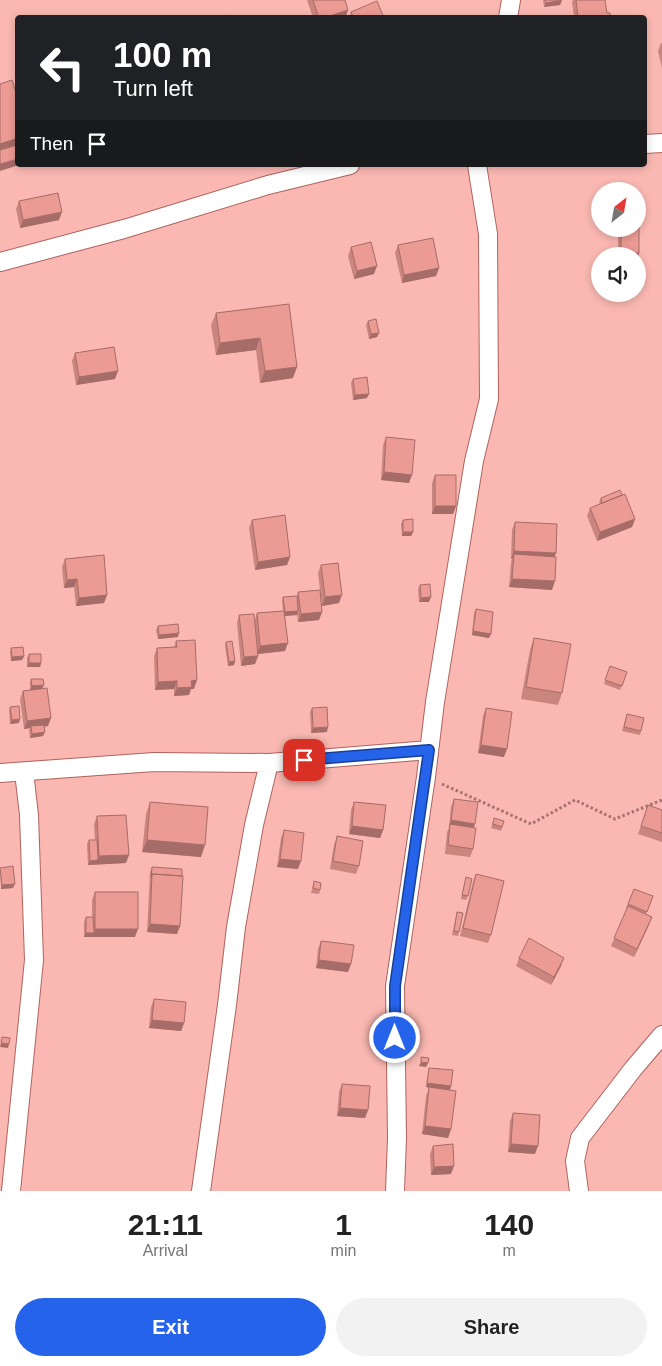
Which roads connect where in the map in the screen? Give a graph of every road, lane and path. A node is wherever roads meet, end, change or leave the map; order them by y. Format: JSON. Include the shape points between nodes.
{"nodes":[{"id":1,"x":511,"y":0,"type":"edge"},
{"id":2,"x":508,"y":15,"type":"edge"},
{"id":3,"x":662,"y":143,"type":"edge"},
{"id":4,"x":647,"y":144,"type":"edge"},
{"id":5,"x":342,"y":167,"type":"edge"},
{"id":6,"x":477,"y":167,"type":"edge"},
{"id":7,"x":0,"y":262,"type":"edge"},
{"id":8,"x":429,"y":750,"type":"junction"},
{"id":9,"x":269,"y":764,"type":"junction"},
{"id":10,"x":24,"y":772,"type":"junction"},
{"id":11,"x":0,"y":773,"type":"edge"},
{"id":12,"x":426,"y":777,"type":"junction"},
{"id":13,"x":662,"y":800,"type":"edge"},
{"id":14,"x":662,"y":1035,"type":"edge"},
{"id":15,"x":14,"y":1162,"type":"junction"},
{"id":16,"x":0,"y":1176,"type":"edge"},
{"id":17,"x":11,"y":1191,"type":"edge"},
{"id":18,"x":201,"y":1191,"type":"edge"},
{"id":19,"x":395,"y":1191,"type":"edge"},
{"id":20,"x":579,"y":1191,"type":"edge"}],
"edges":[{"from":1,"to":2,"type":"street"},
{"from":3,"to":4,"type":"street"},
{"from":5,"to":7,"type":"street"},
{"from":6,"to":8,"type":"street","via":[[488,234],[489,399],[474,461]]},
{"from":8,"to":9,"type":"street"},
{"from":8,"to":12,"type":"street"},
{"from":9,"to":10,"type":"street","via":[[154,762]]},
{"from":9,"to":18,"type":"street","via":[[254,825],[236,928]]},
{"from":10,"to":11,"type":"street"},
{"from":10,"to":15,"type":"street","via":[[30,815],[34,960]]},
{"from":12,"to":13,"type":"path","via":[[531,824],[575,800],[615,819]]},
{"from":12,"to":19,"type":"street","via":[[395,986]]},
{"from":14,"to":20,"type":"street","via":[[580,1138],[575,1161]]},
{"from":15,"to":16,"type":"street"},
{"from":15,"to":17,"type":"street"}]}
